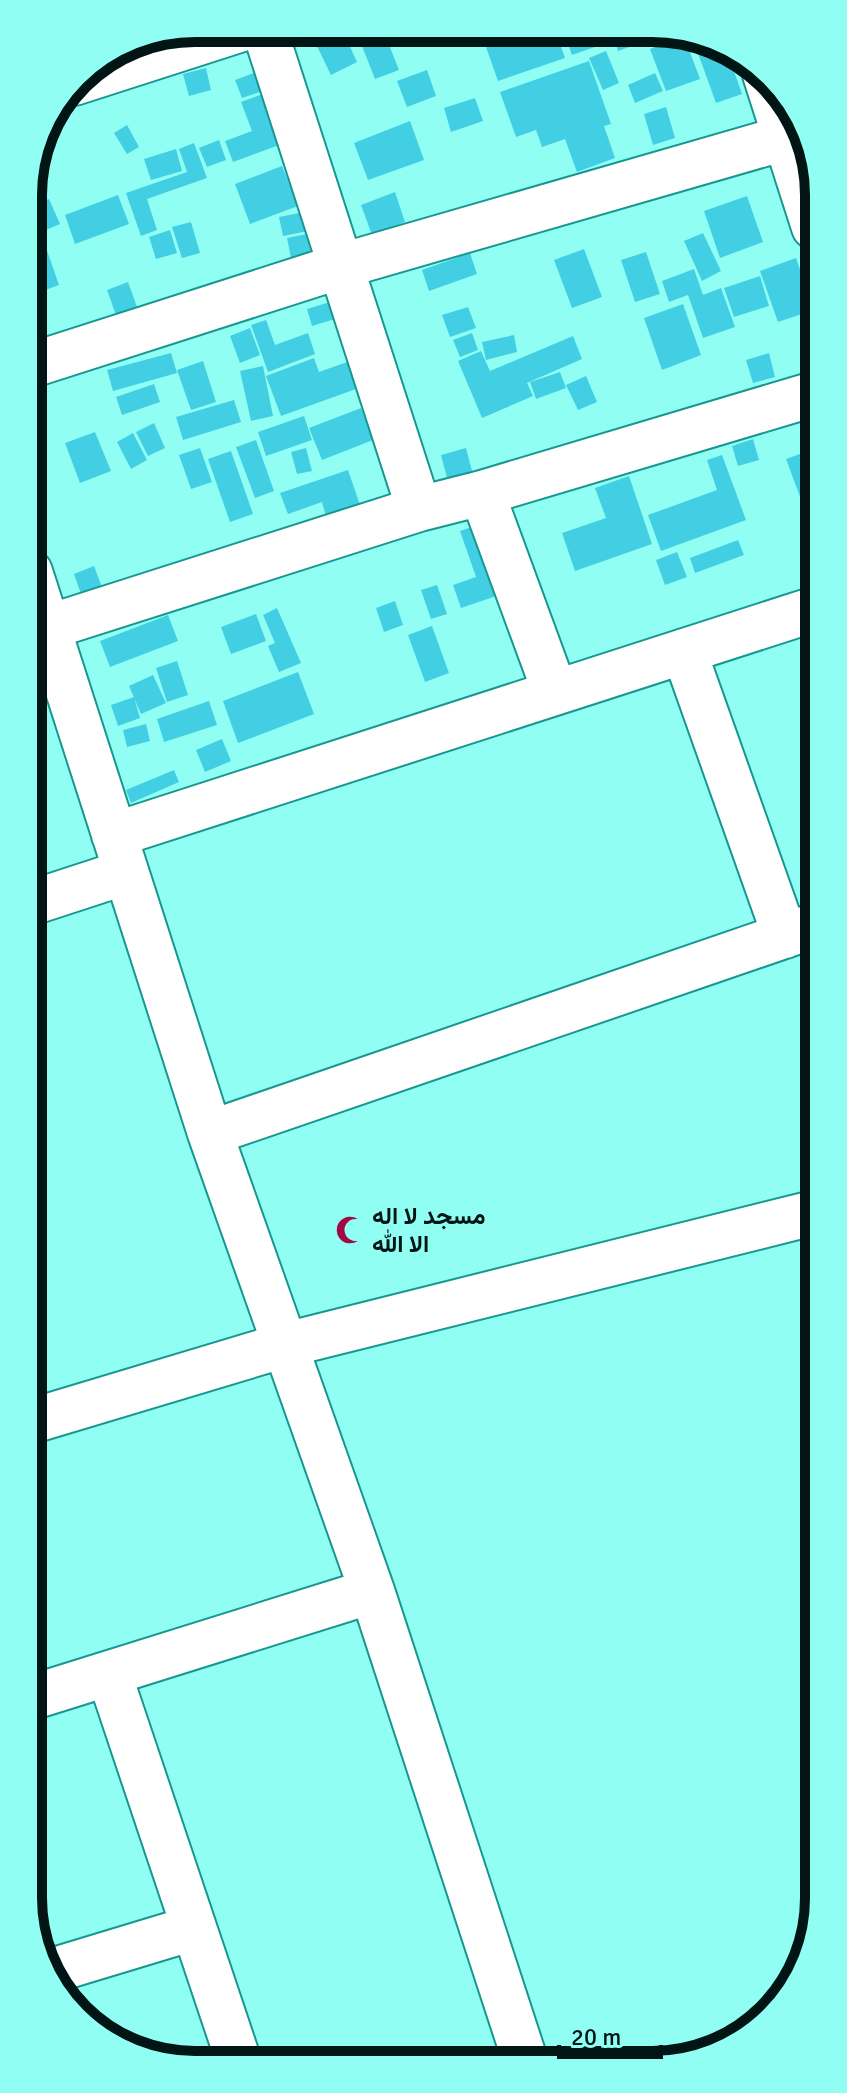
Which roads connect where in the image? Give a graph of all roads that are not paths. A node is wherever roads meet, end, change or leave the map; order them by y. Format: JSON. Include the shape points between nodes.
{"nodes":[{"id":1,"x":201,"y":42,"type":"edge"},
{"id":2,"x":269,"y":42,"type":"edge"},
{"id":3,"x":102,"y":74,"type":"edge"},
{"id":4,"x":793,"y":135,"type":"edge"},
{"id":5,"x":796,"y":144,"type":"edge"},
{"id":6,"x":804,"y":183,"type":"edge"},
{"id":7,"x":341,"y":266,"type":"junction"},
{"id":8,"x":42,"y":362,"type":"edge"},
{"id":9,"x":805,"y":397,"type":"edge"},
{"id":10,"x":482,"y":493,"type":"junction"},
{"id":11,"x":419,"y":509,"type":"junction"},
{"id":12,"x":805,"y":612,"type":"edge"},
{"id":13,"x":42,"y":630,"type":"edge"},
{"id":14,"x":42,"y":639,"type":"edge"},
{"id":15,"x":684,"y":651,"type":"junction"},
{"id":16,"x":555,"y":692,"type":"junction"},
{"id":17,"x":120,"y":854,"type":"junction"},
{"id":18,"x":42,"y":897,"type":"edge"},
{"id":19,"x":800,"y":930,"type":"edge"},
{"id":20,"x":210,"y":1133,"type":"junction"},
{"id":21,"x":805,"y":1215,"type":"edge"},
{"id":22,"x":285,"y":1345,"type":"junction"},
{"id":23,"x":42,"y":1418,"type":"edge"},
{"id":24,"x":372,"y":1591,"type":"junction"},
{"id":25,"x":109,"y":1674,"type":"junction"},
{"id":26,"x":42,"y":1694,"type":"edge"},
{"id":27,"x":193,"y":1928,"type":"junction"},
{"id":28,"x":59,"y":1969,"type":"edge"},
{"id":29,"x":235,"y":2051,"type":"edge"},
{"id":30,"x":522,"y":2051,"type":"edge"}],
"edges":[{"from":1,"to":3,"type":"street"},
{"from":2,"to":7,"type":"street"},
{"from":4,"to":7,"type":"street"},
{"from":5,"to":6,"type":"street"},
{"from":7,"to":8,"type":"street"},
{"from":7,"to":11,"type":"street"},
{"from":9,"to":10,"type":"street"},
{"from":10,"to":11,"type":"street"},
{"from":10,"to":16,"type":"street"},
{"from":11,"to":13,"type":"street"},
{"from":12,"to":15,"type":"street"},
{"from":14,"to":17,"type":"street"},
{"from":15,"to":16,"type":"street"},
{"from":15,"to":19,"type":"street"},
{"from":16,"to":17,"type":"street"},
{"from":17,"to":18,"type":"street"},
{"from":17,"to":20,"type":"street"},
{"from":19,"to":20,"type":"street"},
{"from":20,"to":22,"type":"street"},
{"from":21,"to":22,"type":"street"},
{"from":22,"to":23,"type":"street"},
{"from":22,"to":24,"type":"street"},
{"from":24,"to":25,"type":"street"},
{"from":24,"to":30,"type":"street"},
{"from":25,"to":26,"type":"street"},
{"from":25,"to":27,"type":"street"},
{"from":27,"to":28,"type":"street"},
{"from":27,"to":29,"type":"street"}]}
